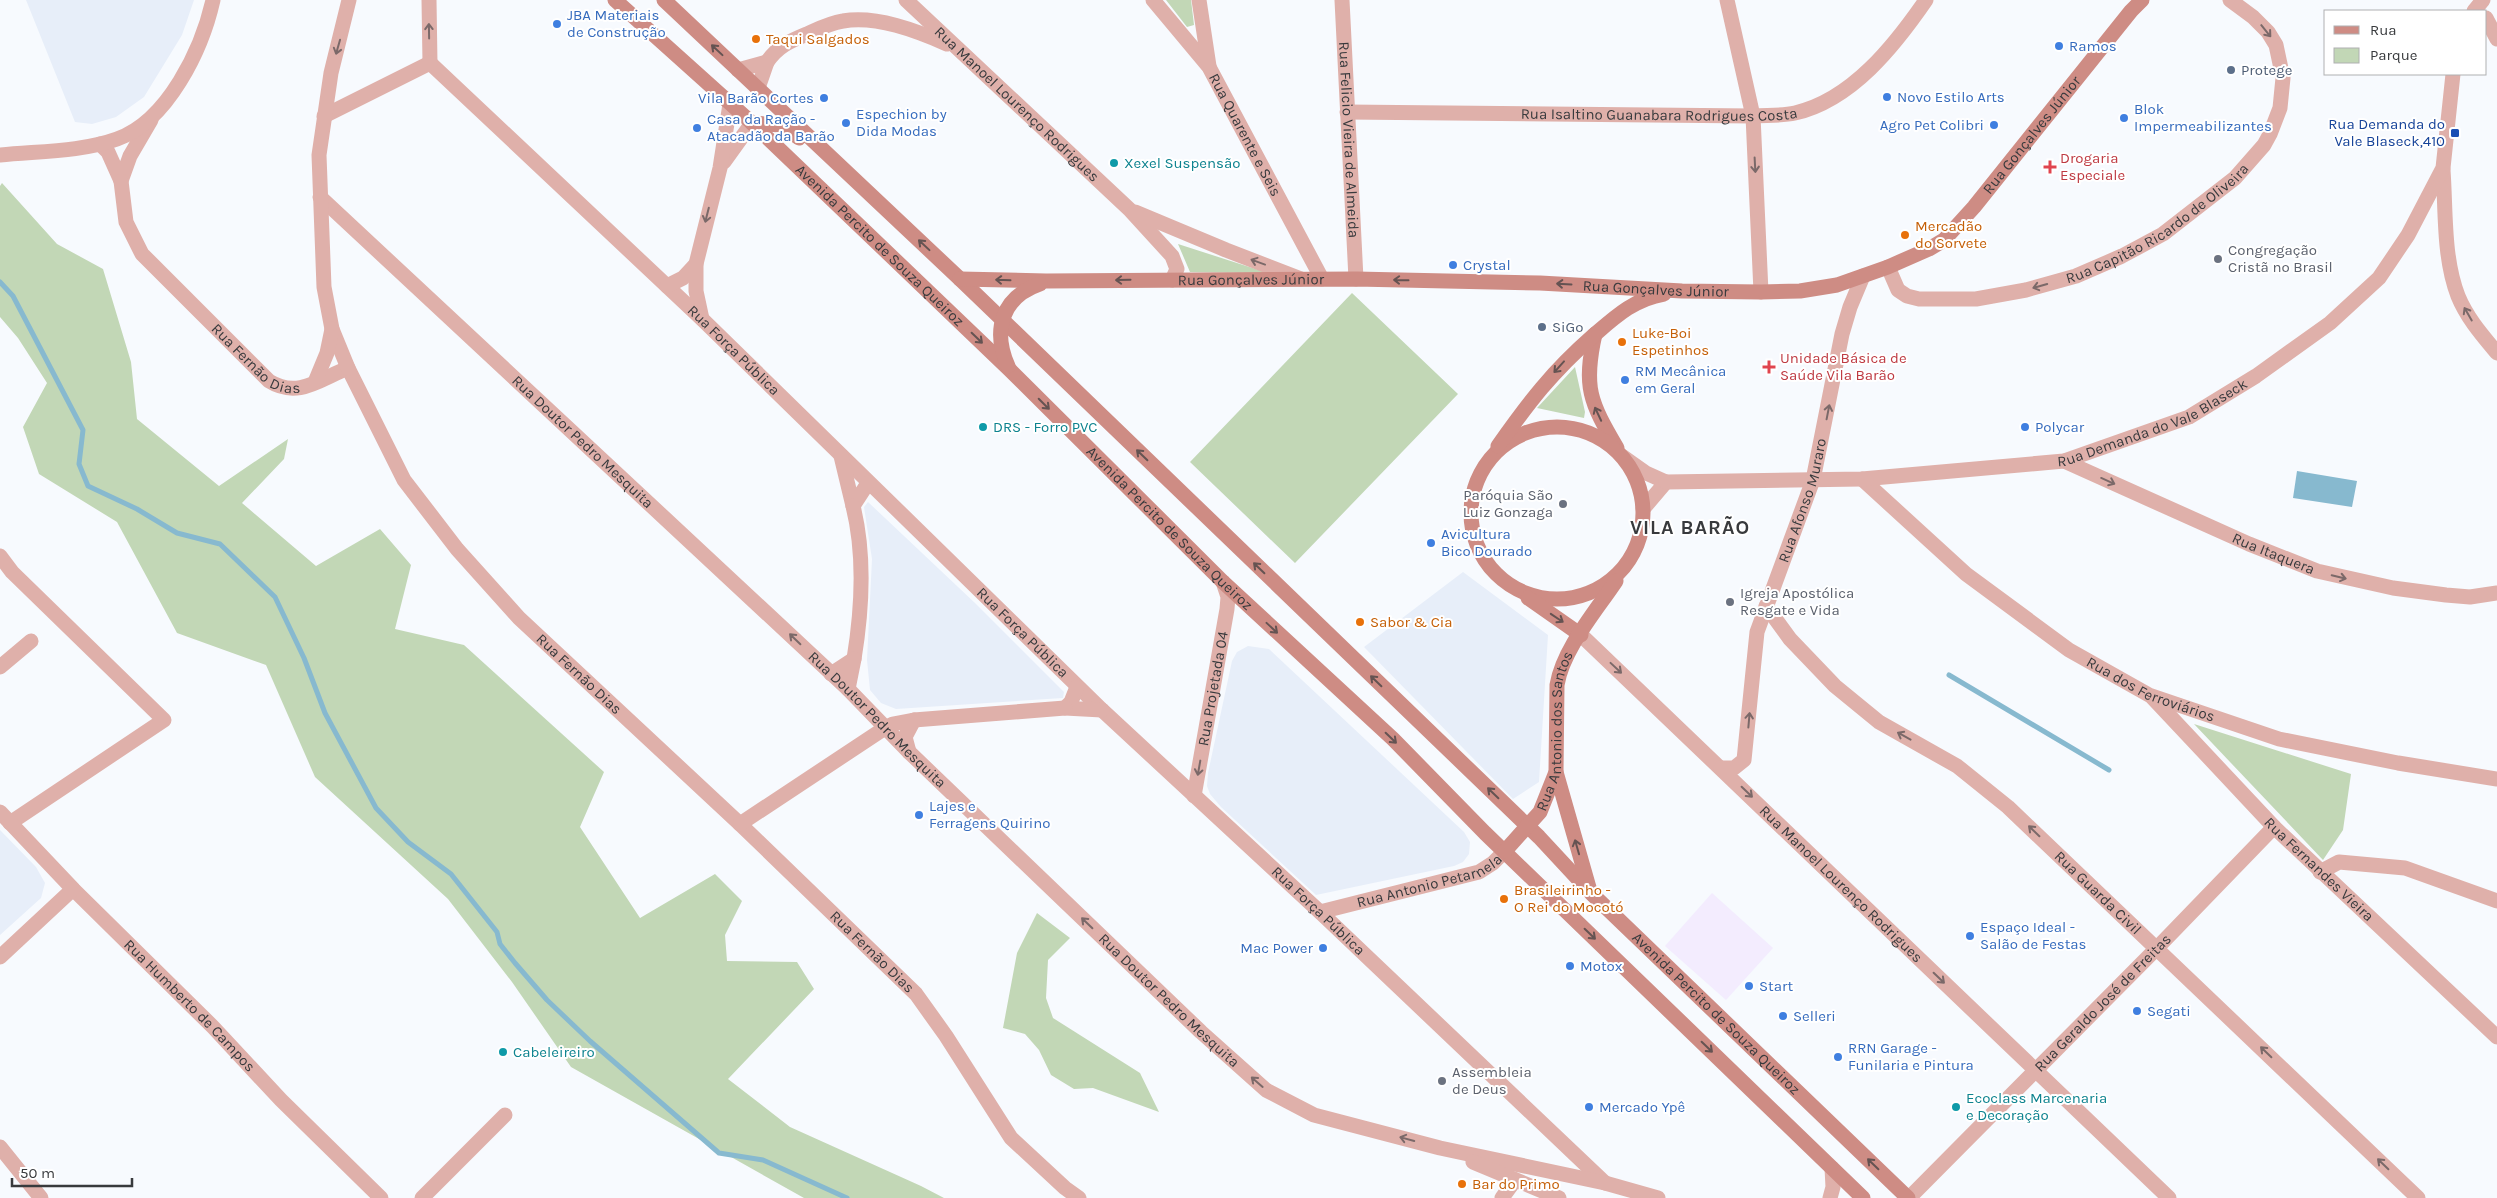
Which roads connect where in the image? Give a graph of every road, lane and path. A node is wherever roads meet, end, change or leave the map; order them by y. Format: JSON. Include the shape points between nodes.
{"nodes":[{"id":1,"x":214,"y":0,"type":"edge"},
{"id":2,"x":349,"y":0,"type":"edge"},
{"id":3,"x":429,"y":0,"type":"edge"},
{"id":4,"x":615,"y":0,"type":"edge"},
{"id":5,"x":664,"y":0,"type":"edge"},
{"id":6,"x":1153,"y":0,"type":"edge"},
{"id":7,"x":1199,"y":0,"type":"edge"},
{"id":8,"x":1342,"y":0,"type":"edge"},
{"id":9,"x":1727,"y":0,"type":"edge"},
{"id":10,"x":1926,"y":0,"type":"edge"},
{"id":11,"x":2142,"y":0,"type":"edge"},
{"id":12,"x":2230,"y":0,"type":"edge"},
{"id":13,"x":910,"y":4,"type":"edge"},
{"id":14,"x":2487,"y":20,"type":"edge"},
{"id":15,"x":903,"y":29,"type":"junction"},
{"id":16,"x":2497,"y":39,"type":"edge"},
{"id":17,"x":960,"y":51,"type":"junction"},
{"id":18,"x":767,"y":62,"type":"junction"},
{"id":19,"x":430,"y":63,"type":"junction"},
{"id":20,"x":1209,"y":67,"type":"junction"},
{"id":21,"x":738,"y":70,"type":"junction"},
{"id":22,"x":2453,"y":75,"type":"edge"},
{"id":23,"x":758,"y":88,"type":"junction"},
{"id":24,"x":730,"y":104,"type":"junction"},
{"id":25,"x":1347,"y":112,"type":"junction"},
{"id":26,"x":324,"y":116,"type":"junction"},
{"id":27,"x":1753,"y":116,"type":"junction"},
{"id":28,"x":152,"y":119,"type":"junction"},
{"id":29,"x":752,"y":123,"type":"junction"},
{"id":30,"x":100,"y":144,"type":"junction"},
{"id":31,"x":0,"y":155,"type":"edge"},
{"id":32,"x":720,"y":168,"type":"junction"},
{"id":33,"x":2443,"y":168,"type":"junction"},
{"id":34,"x":121,"y":180,"type":"junction"},
{"id":35,"x":872,"y":196,"type":"junction"},
{"id":36,"x":320,"y":197,"type":"junction"},
{"id":37,"x":2428,"y":198,"type":"junction"},
{"id":38,"x":1129,"y":209,"type":"junction"},
{"id":39,"x":2446,"y":222,"type":"junction"},
{"id":40,"x":350,"y":225,"type":"junction"},
{"id":41,"x":322,"y":236,"type":"junction"},
{"id":42,"x":696,"y":264,"type":"junction"},
{"id":43,"x":1888,"y":267,"type":"junction"},
{"id":44,"x":1863,"y":276,"type":"junction"},
{"id":45,"x":960,"y":279,"type":"junction"},
{"id":46,"x":1304,"y":279,"type":"junction"},
{"id":47,"x":1322,"y":279,"type":"junction"},
{"id":48,"x":1356,"y":279,"type":"junction"},
{"id":49,"x":1172,"y":280,"type":"junction"},
{"id":50,"x":1046,"y":282,"type":"junction"},
{"id":51,"x":667,"y":286,"type":"junction"},
{"id":52,"x":1682,"y":291,"type":"junction"},
{"id":53,"x":1761,"y":292,"type":"junction"},
{"id":54,"x":702,"y":319,"type":"junction"},
{"id":55,"x":1003,"y":321,"type":"junction"},
{"id":56,"x":332,"y":330,"type":"junction"},
{"id":57,"x":1595,"y":334,"type":"junction"},
{"id":58,"x":2497,"y":353,"type":"edge"},
{"id":59,"x":348,"y":368,"type":"junction"},
{"id":60,"x":1009,"y":369,"type":"junction"},
{"id":61,"x":315,"y":382,"type":"junction"},
{"id":62,"x":840,"y":456,"type":"junction"},
{"id":63,"x":1622,"y":456,"type":"junction"},
{"id":64,"x":2064,"y":461,"type":"junction"},
{"id":65,"x":1486,"y":464,"type":"junction"},
{"id":66,"x":1862,"y":479,"type":"junction"},
{"id":67,"x":1813,"y":480,"type":"junction"},
{"id":68,"x":1666,"y":482,"type":"junction"},
{"id":69,"x":868,"y":483,"type":"junction"},
{"id":70,"x":853,"y":506,"type":"junction"},
{"id":71,"x":1643,"y":509,"type":"junction"},
{"id":72,"x":0,"y":556,"type":"edge"},
{"id":73,"x":1629,"y":560,"type":"junction"},
{"id":74,"x":1504,"y":581,"type":"junction"},
{"id":75,"x":1223,"y":582,"type":"junction"},
{"id":76,"x":2497,"y":593,"type":"edge"},
{"id":77,"x":1766,"y":606,"type":"junction"},
{"id":78,"x":1581,"y":635,"type":"junction"},
{"id":79,"x":31,"y":641,"type":"dead end"},
{"id":80,"x":854,"y":659,"type":"junction"},
{"id":81,"x":0,"y":668,"type":"edge"},
{"id":82,"x":831,"y":674,"type":"junction"},
{"id":83,"x":1077,"y":687,"type":"junction"},
{"id":84,"x":848,"y":689,"type":"junction"},
{"id":85,"x":2149,"y":694,"type":"junction"},
{"id":86,"x":1065,"y":708,"type":"junction"},
{"id":87,"x":1102,"y":710,"type":"junction"},
{"id":88,"x":914,"y":720,"type":"junction"},
{"id":89,"x":885,"y":728,"type":"junction"},
{"id":90,"x":910,"y":752,"type":"junction"},
{"id":91,"x":1721,"y":768,"type":"junction"},
{"id":92,"x":1556,"y":772,"type":"junction"},
{"id":93,"x":2497,"y":779,"type":"edge"},
{"id":94,"x":1194,"y":796,"type":"junction"},
{"id":95,"x":5,"y":818,"type":"edge"},
{"id":96,"x":740,"y":824,"type":"junction"},
{"id":97,"x":1528,"y":827,"type":"junction"},
{"id":98,"x":2274,"y":827,"type":"junction"},
{"id":99,"x":1505,"y":851,"type":"junction"},
{"id":100,"x":2320,"y":872,"type":"junction"},
{"id":101,"x":73,"y":888,"type":"junction"},
{"id":102,"x":1591,"y":893,"type":"junction"},
{"id":103,"x":2497,"y":901,"type":"edge"},
{"id":104,"x":1320,"y":912,"type":"junction"},
{"id":105,"x":2158,"y":948,"type":"junction"},
{"id":106,"x":0,"y":956,"type":"edge"},
{"id":107,"x":2497,"y":1037,"type":"edge"},
{"id":108,"x":2035,"y":1070,"type":"junction"},
{"id":109,"x":505,"y":1115,"type":"dead end"},
{"id":110,"x":0,"y":1147,"type":"edge"},
{"id":111,"x":1440,"y":1148,"type":"junction"},
{"id":112,"x":1832,"y":1168,"type":"junction"},
{"id":113,"x":1515,"y":1180,"type":"junction"},
{"id":114,"x":1606,"y":1183,"type":"junction"},
{"id":115,"x":41,"y":1198,"type":"edge"},
{"id":116,"x":381,"y":1198,"type":"edge"},
{"id":117,"x":422,"y":1198,"type":"edge"},
{"id":118,"x":1079,"y":1198,"type":"edge"},
{"id":119,"x":1502,"y":1198,"type":"edge"},
{"id":120,"x":1559,"y":1198,"type":"edge"},
{"id":121,"x":1621,"y":1198,"type":"edge"},
{"id":122,"x":1658,"y":1198,"type":"edge"},
{"id":123,"x":1830,"y":1198,"type":"edge"},
{"id":124,"x":1863,"y":1198,"type":"edge"},
{"id":125,"x":1909,"y":1198,"type":"edge"},
{"id":126,"x":2169,"y":1198,"type":"edge"},
{"id":127,"x":2418,"y":1198,"type":"edge"}],
"edges":[{"from":1,"to":28,"type":"street","name":"Rua Fernão Dias","via":[[198,48],[182,78]]},
{"from":2,"to":26,"type":"street","one_way":true},
{"from":19,"to":3,"type":"street","one_way":true},
{"from":4,"to":24,"type":"main road","name":"Avenida Percito de Souza Queiroz"},
{"from":21,"to":5,"type":"main road","name":"Avenida Percito de Souza Queiroz","one_way":true},
{"from":6,"to":20,"type":"street","name":"Rua Quarente e Seis"},
{"from":7,"to":20,"type":"street"},
{"from":8,"to":25,"type":"street","name":"Rua Felicio Vieira de Almeida"},
{"from":9,"to":27,"type":"street"},
{"from":10,"to":27,"type":"street","name":"Rua Isaltino Guanabara Rodrigues Costa","via":[[1872,69],[1825,101],[1795,113]]},
{"from":11,"to":43,"type":"main road","name":"Rua Gonçalves Júnior","via":[[1944,240]]},
{"from":12,"to":43,"type":"street","name":"Rua Capitão Ricardo de Oliveira","one_way":true,"via":[[2253,16],[2268,32],[2276,45],[2283,78],[2280,108],[2270,134],[2235,178],[2163,234],[2122,256],[2076,276],[2026,290],[1976,299],[1919,299],[1898,290]]},
{"from":13,"to":15,"type":"street","via":[[915,18]]},
{"from":13,"to":17,"type":"street","name":"Rua Manoel Lourenço Rodrigues"},
{"from":14,"to":16,"type":"street"},
{"from":15,"to":17,"type":"street","via":[[929,36]]},
{"from":15,"to":18,"type":"street","via":[[869,21],[842,21],[782,45]]},
{"from":17,"to":38,"type":"street","name":"Rua Manoel Lourenço Rodrigues"},
{"from":18,"to":21,"type":"street"},
{"from":18,"to":23,"type":"street"},
{"from":19,"to":26,"type":"street"},
{"from":19,"to":51,"type":"street","name":"Rua Força Pública"},
{"from":20,"to":47,"type":"street","name":"Rua Quarente e Seis"},
{"from":21,"to":23,"type":"main road","name":"Avenida Percito de Souza Queiroz"},
{"from":22,"to":33,"type":"street","name":"Rua Demanda do Vale Blaseck"},
{"from":23,"to":35,"type":"main road","name":"Avenida Percito de Souza Queiroz"},
{"from":24,"to":29,"type":"main road","name":"Avenida Percito de Souza Queiroz"},
{"from":24,"to":32,"type":"street"},
{"from":25,"to":27,"type":"street","name":"Rua Isaltino Guanabara Rodrigues Costa"},
{"from":25,"to":48,"type":"street","name":"Rua Felicio Vieira de Almeida"},
{"from":26,"to":36,"type":"street","via":[[319,155]]},
{"from":27,"to":53,"type":"street","one_way":true},
{"from":28,"to":30,"type":"street","via":[[119,138]]},
{"from":28,"to":34,"type":"street","name":"Rua Fernão Dias","via":[[130,156]]},
{"from":29,"to":32,"type":"street"},
{"from":29,"to":35,"type":"main road","via":[[770,122],[788,129],[850,186]]},
{"from":29,"to":60,"type":"main road","name":"Avenida Percito de Souza Queiroz","one_way":true},
{"from":30,"to":31,"type":"street"},
{"from":30,"to":34,"type":"street","name":"Rua Fernão Dias","via":[[108,152]]},
{"from":32,"to":42,"type":"street","one_way":true},
{"from":33,"to":37,"type":"street","name":"Rua Demanda do Vale Blaseck"},
{"from":33,"to":39,"type":"street"},
{"from":34,"to":61,"type":"street","name":"Rua Fernão Dias","via":[[126,222],[142,254],[269,381],[288,390]]},
{"from":45,"to":35,"type":"main road","name":"Avenida Percito de Souza Queiroz","one_way":true},
{"from":36,"to":40,"type":"street","name":"Rua Doutor Pedro Mesquita"},
{"from":36,"to":41,"type":"street"},
{"from":37,"to":39,"type":"street","via":[[2438,205]]},
{"from":37,"to":64,"type":"street","name":"Rua Demanda do Vale Blaseck","via":[[2379,278],[2308,339],[2237,389],[2189,417]]},
{"from":46,"to":38,"type":"street","name":"Rua Manoel Lourenço Rodrigues","one_way":true},
{"from":38,"to":49,"type":"street","name":"Rua Manoel Lourenço Rodrigues","via":[[1172,256],[1177,269]]},
{"from":58,"to":39,"type":"street","one_way":true,"via":[[2477,329],[2458,297]]},
{"from":40,"to":41,"type":"street","via":[[333,225]]},
{"from":82,"to":40,"type":"street","name":"Rua Doutor Pedro Mesquita","one_way":true},
{"from":41,"to":56,"type":"street","via":[[324,287]]},
{"from":42,"to":51,"type":"street","via":[[683,278]]},
{"from":42,"to":54,"type":"street","via":[[696,291]]},
{"from":43,"to":44,"type":"main road","name":"Rua Gonçalves Júnior"},
{"from":44,"to":53,"type":"main road","name":"Rua Gonçalves Júnior","via":[[1837,285],[1800,291]]},
{"from":67,"to":44,"type":"street","name":"Rua Afonso Muraro","one_way":true,"via":[[1842,334]]},
{"from":50,"to":45,"type":"main road","name":"Rua Gonçalves Júnior","one_way":true},
{"from":45,"to":55,"type":"main road","name":"Avenida Percito de Souza Queiroz"},
{"from":46,"to":47,"type":"main road","name":"Rua Gonçalves Júnior"},
{"from":46,"to":49,"type":"main road","name":"Rua Gonçalves Júnior"},
{"from":47,"to":48,"type":"main road","name":"Rua Gonçalves Júnior"},
{"from":52,"to":48,"type":"main road","name":"Rua Gonçalves Júnior","one_way":true,"via":[[1540,283]]},
{"from":49,"to":50,"type":"main road","name":"Rua Gonçalves Júnior","one_way":true},
{"from":50,"to":55,"type":"main road","name":"Rua Gonçalves Júnior","via":[[1027,288],[1017,297]]},
{"from":51,"to":54,"type":"street","name":"Rua Força Pública"},
{"from":52,"to":53,"type":"main road","name":"Rua Gonçalves Júnior"},
{"from":52,"to":57,"type":"main road","via":[[1638,302]]},
{"from":54,"to":62,"type":"street","name":"Rua Força Pública"},
{"from":55,"to":60,"type":"main road","via":[[999,336]]},
{"from":97,"to":55,"type":"main road","name":"Avenida Percito de Souza Queiroz","one_way":true},
{"from":56,"to":59,"type":"street"},
{"from":56,"to":61,"type":"street"},
{"from":63,"to":57,"type":"main road","one_way":true,"via":[[1591,399],[1588,380]]},
{"from":57,"to":65,"type":"main road","one_way":true,"via":[[1564,361],[1532,397]]},
{"from":59,"to":61,"type":"street","name":"Rua Fernão Dias"},
{"from":59,"to":96,"type":"street","name":"Rua Fernão Dias","via":[[404,480],[457,549],[519,618]]},
{"from":60,"to":75,"type":"main road","name":"Avenida Percito de Souza Queiroz","one_way":true},
{"from":62,"to":69,"type":"street","name":"Rua Força Pública"},
{"from":62,"to":70,"type":"street"},
{"from":63,"to":65,"type":"main road","via":[[1594,435],[1578,429],[1543,428],[1511,440]]},
{"from":63,"to":68,"type":"street","name":"Rua Demanda do Vale Blaseck"},
{"from":63,"to":71,"type":"main road","via":[[1637,481]]},
{"from":64,"to":66,"type":"street","name":"Rua Demanda do Vale Blaseck"},
{"from":64,"to":76,"type":"street","name":"Rua Itaquera","one_way":true,"via":[[2317,571],[2446,595],[2470,597]]},
{"from":65,"to":74,"type":"main road","via":[[1472,494],[1471,526],[1482,557]]},
{"from":66,"to":67,"type":"street","name":"Rua Demanda do Vale Blaseck"},
{"from":66,"to":85,"type":"street","name":"Rua dos Ferroviários","via":[[1966,574],[2068,650]]},
{"from":67,"to":68,"type":"street","name":"Rua Demanda do Vale Blaseck"},
{"from":67,"to":77,"type":"street","name":"Rua Afonso Muraro"},
{"from":68,"to":71,"type":"street"},
{"from":69,"to":70,"type":"street"},
{"from":69,"to":83,"type":"street","name":"Rua Força Pública"},
{"from":70,"to":80,"type":"street","via":[[860,564],[858,637]]},
{"from":71,"to":73,"type":"main road","via":[[1640,536]]},
{"from":72,"to":95,"type":"street","via":[[12,572],[164,720]]},
{"from":73,"to":74,"type":"main road","via":[[1621,572],[1598,589],[1566,599],[1534,596]]},
{"from":73,"to":78,"type":"main road","name":"Rua Antonio dos Santos"},
{"from":74,"to":78,"type":"main road","name":"Rua Manoel Lourenço Rodrigues","one_way":true},
{"from":75,"to":94,"type":"street","name":"Rua Projetada 04","one_way":true,"via":[[1228,597],[1227,609]]},
{"from":75,"to":99,"type":"main road","name":"Avenida Percito de Souza Queiroz","one_way":true,"via":[[1393,739]]},
{"from":91,"to":77,"type":"street","name":"Rua Afonso Muraro","one_way":true,"via":[[1734,768],[1744,760],[1757,632]]},
{"from":105,"to":77,"type":"street","name":"Rua Guarda Civil","one_way":true,"via":[[2008,807],[1957,766],[1879,722],[1835,686],[1790,639]]},
{"from":78,"to":91,"type":"street","name":"Rua Manoel Lourenço Rodrigues","one_way":true},
{"from":78,"to":92,"type":"main road","name":"Rua Antonio dos Santos","via":[[1564,662],[1558,680]]},
{"from":79,"to":81,"type":"street"},
{"from":80,"to":82,"type":"street"},
{"from":80,"to":84,"type":"street"},
{"from":82,"to":84,"type":"street","name":"Rua Doutor Pedro Mesquita"},
{"from":83,"to":86,"type":"street"},
{"from":83,"to":87,"type":"street","name":"Rua Força Pública"},
{"from":84,"to":89,"type":"street","name":"Rua Doutor Pedro Mesquita"},
{"from":85,"to":93,"type":"street","name":"Rua dos Ferroviários","via":[[2279,739]]},
{"from":85,"to":98,"type":"street","name":"Rua Fernandes Vieira"},
{"from":86,"to":87,"type":"street"},
{"from":86,"to":88,"type":"street"},
{"from":87,"to":94,"type":"street","name":"Rua Força Pública"},
{"from":88,"to":89,"type":"street"},
{"from":88,"to":90,"type":"street","via":[[905,737]]},
{"from":89,"to":90,"type":"street","name":"Rua Doutor Pedro Mesquita"},
{"from":89,"to":96,"type":"street"},
{"from":111,"to":90,"type":"street","name":"Rua Doutor Pedro Mesquita","one_way":true,"via":[[1314,1114],[1266,1090],[1201,1032]]},
{"from":91,"to":108,"type":"street","name":"Rua Manoel Lourenço Rodrigues","one_way":true},
{"from":92,"to":97,"type":"main road","name":"Rua Antonio dos Santos","via":[[1540,812]]},
{"from":102,"to":92,"type":"main road","one_way":true},
{"from":94,"to":104,"type":"street","name":"Rua Força Pública"},
{"from":95,"to":101,"type":"street","name":"Rua Humberto de Campos"},
{"from":96,"to":118,"type":"street","name":"Rua Fernão Dias","via":[[916,994],[1011,1138]]},
{"from":97,"to":99,"type":"main road"},
{"from":97,"to":102,"type":"main road","name":"Avenida Percito de Souza Queiroz"},
{"from":98,"to":100,"type":"street","name":"Rua Fernandes Vieira"},
{"from":98,"to":105,"type":"street","name":"Rua Geraldo José de Freitas"},
{"from":99,"to":104,"type":"street","name":"Rua Antonio Petarnela","via":[[1479,872]]},
{"from":99,"to":112,"type":"main road","name":"Avenida Percito de Souza Queiroz","one_way":true},
{"from":100,"to":103,"type":"street","via":[[2339,862],[2404,868]]},
{"from":100,"to":107,"type":"street","name":"Rua Fernandes Vieira"},
{"from":101,"to":106,"type":"street"},
{"from":101,"to":116,"type":"street","name":"Rua Humberto de Campos"},
{"from":125,"to":102,"type":"main road","name":"Avenida Percito de Souza Queiroz","one_way":true},
{"from":104,"to":114,"type":"street","name":"Rua Força Pública"},
{"from":105,"to":108,"type":"street","name":"Rua Geraldo José de Freitas"},
{"from":127,"to":105,"type":"street","name":"Rua Guarda Civil","one_way":true},
{"from":108,"to":125,"type":"street","name":"Rua Geraldo José de Freitas"},
{"from":108,"to":126,"type":"street","name":"Rua Manoel Lourenço Rodrigues"},
{"from":109,"to":117,"type":"street"},
{"from":110,"to":115,"type":"street"},
{"from":111,"to":113,"type":"street","name":"Rua Doutor Pedro Mesquita"},
{"from":111,"to":114,"type":"street","name":"Rua Doutor Pedro Mesquita"},
{"from":112,"to":123,"type":"street"},
{"from":112,"to":124,"type":"main road","name":"Avenida Percito de Souza Queiroz"},
{"from":113,"to":119,"type":"street"},
{"from":113,"to":120,"type":"street"},
{"from":114,"to":121,"type":"street","name":"Rua Força Pública"},
{"from":114,"to":122,"type":"street"}]}
